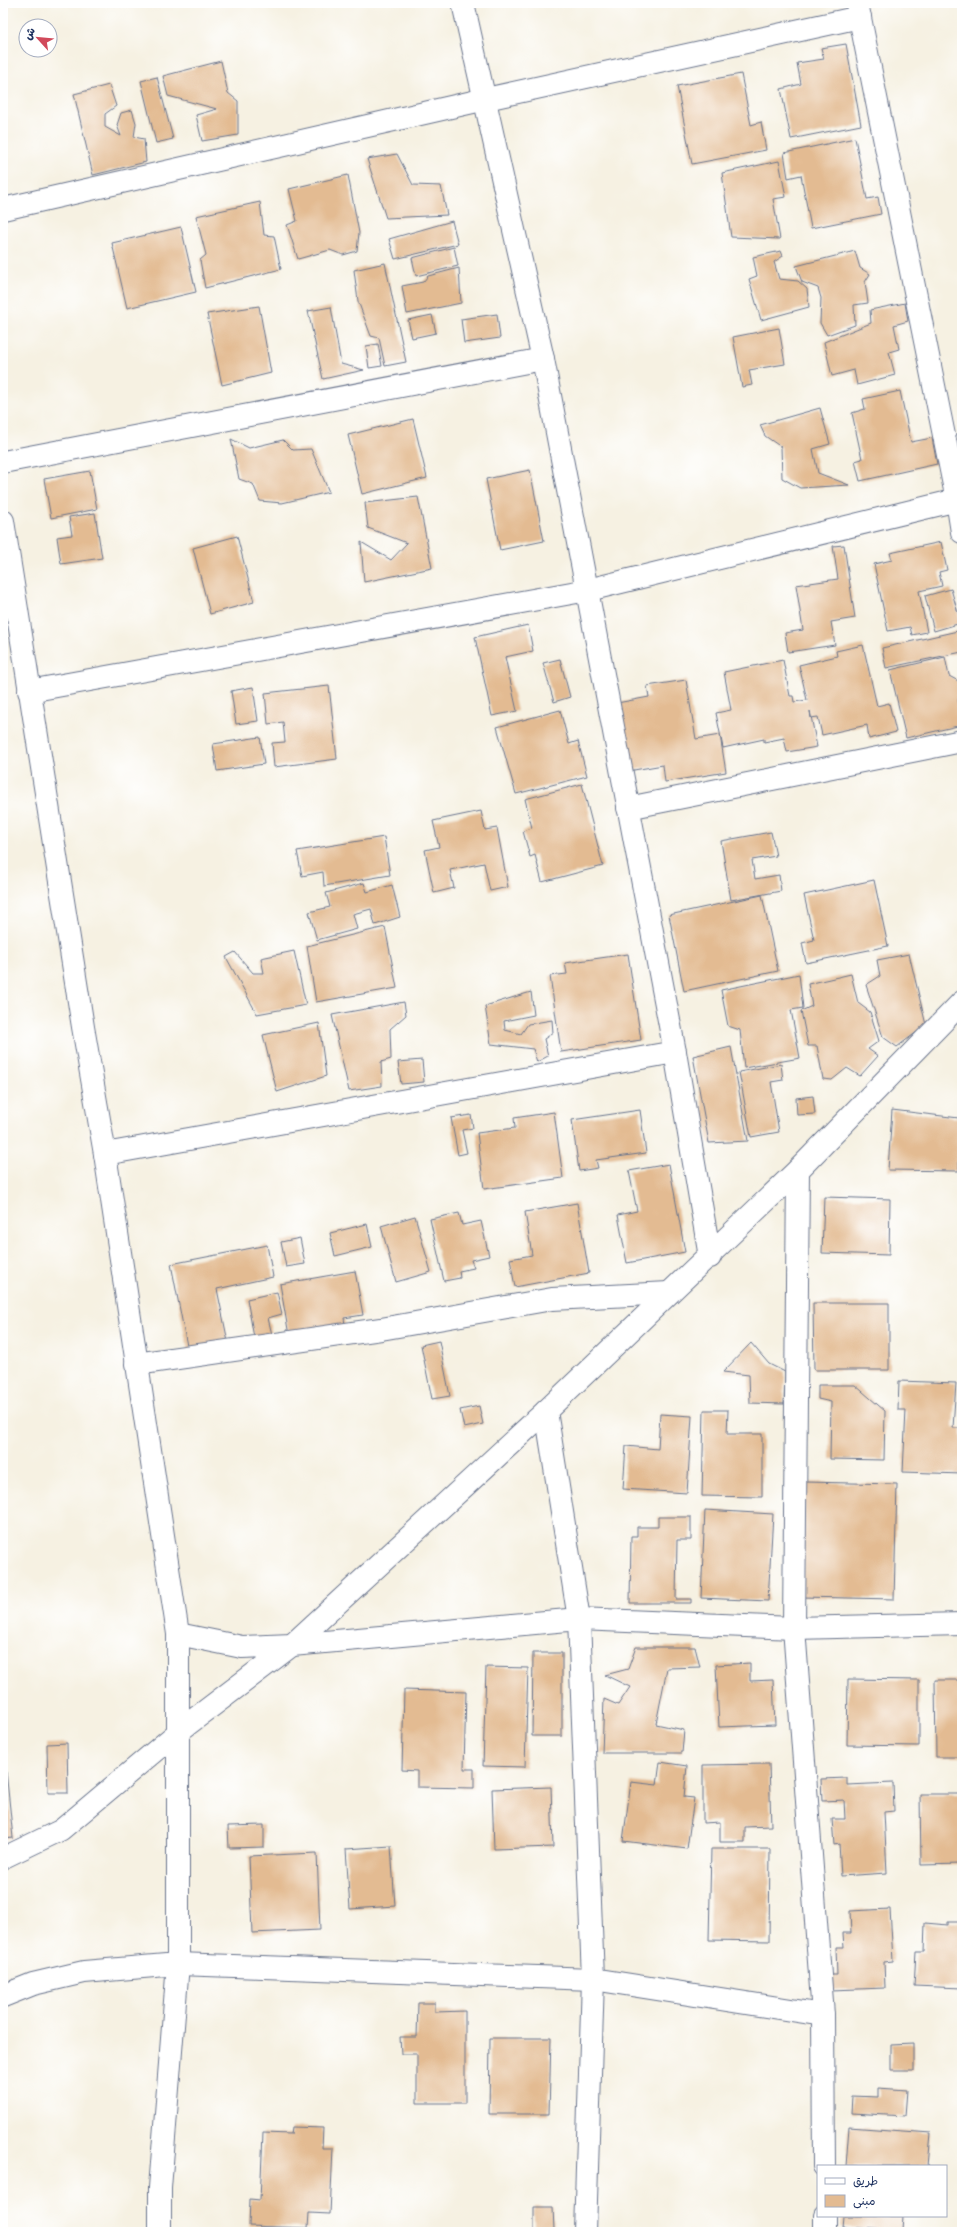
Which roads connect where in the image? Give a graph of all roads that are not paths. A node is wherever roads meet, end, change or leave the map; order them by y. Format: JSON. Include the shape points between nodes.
{"nodes":[{"id":1,"x":463,"y":3,"type":"edge"},
{"id":2,"x":859,"y":10,"type":"edge"},
{"id":3,"x":486,"y":99,"type":"junction"},
{"id":4,"x":3,"y":209,"type":"edge"},
{"id":5,"x":543,"y":359,"type":"junction"},
{"id":6,"x":3,"y":462,"type":"edge"},
{"id":7,"x":960,"y":500,"type":"edge"},
{"id":8,"x":3,"y":521,"type":"edge"},
{"id":9,"x":962,"y":532,"type":"edge"},
{"id":10,"x":588,"y":590,"type":"junction"},
{"id":11,"x":29,"y":691,"type":"junction"},
{"id":12,"x":962,"y":741,"type":"edge"},
{"id":13,"x":628,"y":808,"type":"junction"},
{"id":14,"x":962,"y":1002,"type":"edge"},
{"id":15,"x":675,"y":1052,"type":"junction"},
{"id":16,"x":105,"y":1154,"type":"junction"},
{"id":17,"x":798,"y":1170,"type":"junction"},
{"id":18,"x":710,"y":1257,"type":"junction"},
{"id":19,"x":669,"y":1293,"type":"junction"},
{"id":20,"x":136,"y":1364,"type":"junction"},
{"id":21,"x":546,"y":1411,"type":"junction"},
{"id":22,"x":579,"y":1619,"type":"junction"},
{"id":23,"x":962,"y":1624,"type":"edge"},
{"id":24,"x":794,"y":1628,"type":"junction"},
{"id":25,"x":178,"y":1634,"type":"junction"},
{"id":26,"x":292,"y":1645,"type":"junction"},
{"id":27,"x":179,"y":1731,"type":"junction"},
{"id":28,"x":3,"y":1858,"type":"edge"},
{"id":29,"x":178,"y":1964,"type":"junction"},
{"id":30,"x":593,"y":1979,"type":"junction"},
{"id":31,"x":3,"y":1996,"type":"edge"},
{"id":32,"x":823,"y":2015,"type":"junction"},
{"id":33,"x":824,"y":2165,"type":"edge"},
{"id":34,"x":825,"y":2217,"type":"edge"},
{"id":35,"x":160,"y":2232,"type":"edge"},
{"id":36,"x":585,"y":2232,"type":"edge"},
{"id":37,"x":825,"y":2232,"type":"edge"}],
"edges":[{"from":1,"to":3,"type":"street"},
{"from":2,"to":3,"type":"street"},
{"from":2,"to":7,"type":"street"},
{"from":3,"to":4,"type":"street"},
{"from":3,"to":5,"type":"street"},
{"from":5,"to":6,"type":"street"},
{"from":5,"to":10,"type":"street"},
{"from":7,"to":9,"type":"street"},
{"from":7,"to":10,"type":"street"},
{"from":8,"to":11,"type":"street"},
{"from":10,"to":11,"type":"street"},
{"from":10,"to":13,"type":"street"},
{"from":11,"to":16,"type":"street"},
{"from":12,"to":13,"type":"street"},
{"from":13,"to":15,"type":"street"},
{"from":14,"to":17,"type":"street"},
{"from":15,"to":16,"type":"street"},
{"from":15,"to":18,"type":"street"},
{"from":16,"to":20,"type":"street"},
{"from":17,"to":18,"type":"street"},
{"from":17,"to":24,"type":"street"},
{"from":18,"to":19,"type":"street"},
{"from":19,"to":20,"type":"street","via":[[552,1299],[381,1329]]},
{"from":19,"to":21,"type":"street"},
{"from":20,"to":25,"type":"street"},
{"from":21,"to":22,"type":"street"},
{"from":21,"to":26,"type":"street"},
{"from":22,"to":24,"type":"street"},
{"from":22,"to":26,"type":"street"},
{"from":22,"to":30,"type":"street"},
{"from":23,"to":24,"type":"street"},
{"from":24,"to":32,"type":"street"},
{"from":25,"to":26,"type":"street","via":[[242,1647]]},
{"from":25,"to":27,"type":"street"},
{"from":26,"to":27,"type":"street"},
{"from":27,"to":28,"type":"lane","via":[[62,1830]]},
{"from":27,"to":29,"type":"street"},
{"from":29,"to":30,"type":"street"},
{"from":29,"to":31,"type":"street","via":[[84,1972],[33,1984]]},
{"from":29,"to":35,"type":"street","via":[[160,2188]]},
{"from":30,"to":32,"type":"street"},
{"from":30,"to":36,"type":"street"},
{"from":32,"to":33,"type":"street"},
{"from":34,"to":37,"type":"street"}]}
